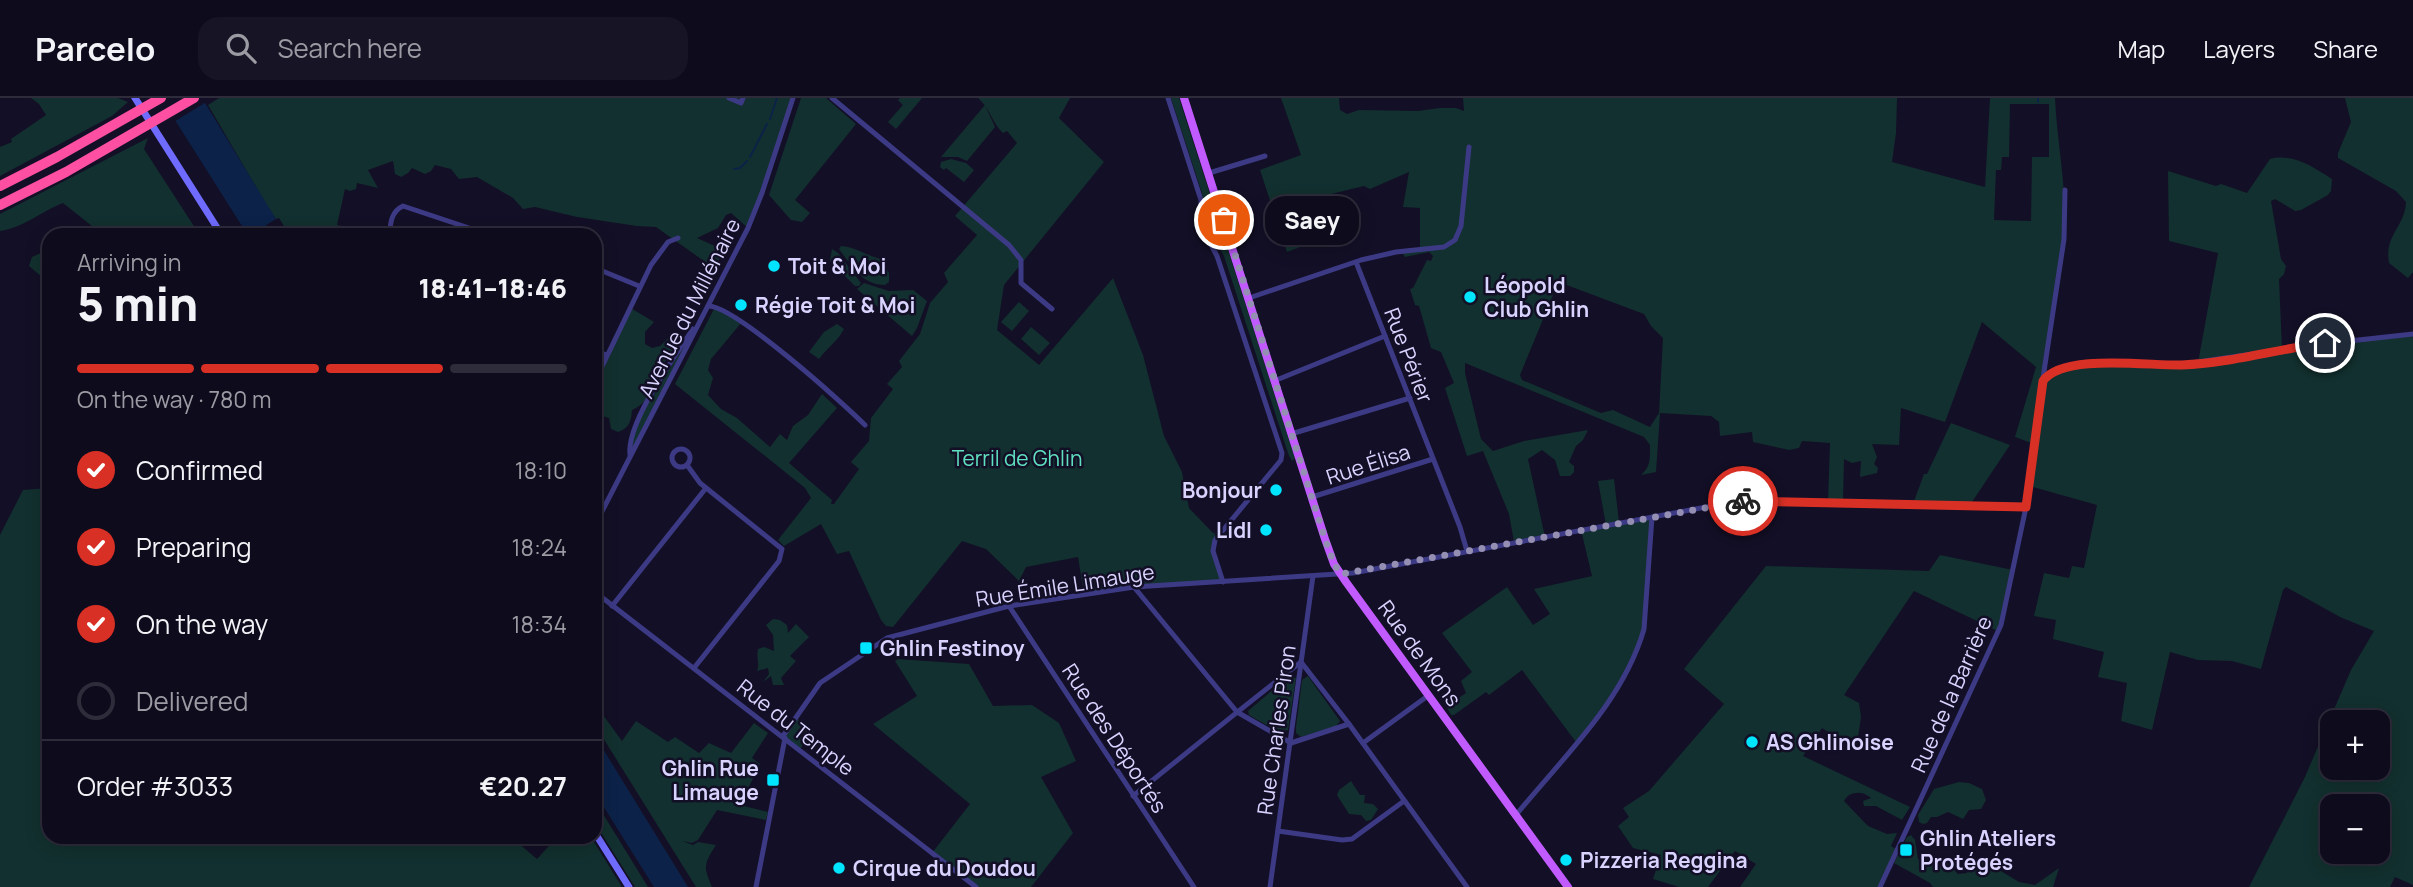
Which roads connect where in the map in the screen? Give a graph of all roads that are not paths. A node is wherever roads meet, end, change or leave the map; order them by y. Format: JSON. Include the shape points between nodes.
{"nodes":[{"id":1,"x":135,"y":98,"type":"edge"},
{"id":2,"x":161,"y":98,"type":"edge"},
{"id":3,"x":194,"y":98,"type":"edge"},
{"id":4,"x":729,"y":98,"type":"edge"},
{"id":5,"x":743,"y":98,"type":"edge"},
{"id":6,"x":793,"y":98,"type":"edge"},
{"id":7,"x":832,"y":98,"type":"edge"},
{"id":8,"x":1168,"y":98,"type":"edge"},
{"id":9,"x":1185,"y":98,"type":"edge"},
{"id":10,"x":1469,"y":147,"type":"dead end"},
{"id":11,"x":1265,"y":156,"type":"dead end"},
{"id":12,"x":1209,"y":173,"type":"junction"},
{"id":13,"x":0,"y":186,"type":"edge"},
{"id":14,"x":2065,"y":190,"type":"dead end"},
{"id":15,"x":0,"y":205,"type":"edge"},
{"id":16,"x":217,"y":228,"type":"edge"},
{"id":17,"x":391,"y":228,"type":"edge"},
{"id":18,"x":466,"y":228,"type":"edge"},
{"id":19,"x":678,"y":239,"type":"dead end"},
{"id":20,"x":1356,"y":262,"type":"junction"},
{"id":21,"x":602,"y":271,"type":"edge"},
{"id":22,"x":639,"y":286,"type":"junction"},
{"id":23,"x":1249,"y":298,"type":"junction"},
{"id":24,"x":709,"y":305,"type":"junction"},
{"id":25,"x":1052,"y":309,"type":"dead end"},
{"id":26,"x":2413,"y":334,"type":"edge"},
{"id":27,"x":1385,"y":336,"type":"junction"},
{"id":28,"x":602,"y":353,"type":"edge"},
{"id":29,"x":606,"y":355,"type":"junction"},
{"id":30,"x":602,"y":364,"type":"edge"},
{"id":31,"x":1275,"y":381,"type":"junction"},
{"id":32,"x":2043,"y":381,"type":"junction"},
{"id":33,"x":1410,"y":398,"type":"junction"},
{"id":34,"x":865,"y":425,"type":"dead end"},
{"id":35,"x":1292,"y":434,"type":"junction"},
{"id":36,"x":630,"y":455,"type":"junction"},
{"id":37,"x":1433,"y":459,"type":"junction"},
{"id":38,"x":687,"y":465,"type":"dead end"},
{"id":39,"x":706,"y":488,"type":"junction"},
{"id":40,"x":1311,"y":498,"type":"junction"},
{"id":41,"x":2026,"y":507,"type":"junction"},
{"id":42,"x":602,"y":511,"type":"edge"},
{"id":43,"x":1652,"y":517,"type":"junction"},
{"id":44,"x":1467,"y":551,"type":"junction"},
{"id":45,"x":1334,"y":564,"type":"junction"},
{"id":46,"x":1341,"y":574,"type":"junction"},
{"id":47,"x":1313,"y":576,"type":"junction"},
{"id":48,"x":1223,"y":582,"type":"junction"},
{"id":49,"x":1134,"y":587,"type":"junction"},
{"id":50,"x":602,"y":598,"type":"edge"},
{"id":51,"x":612,"y":606,"type":"junction"},
{"id":52,"x":1009,"y":606,"type":"junction"},
{"id":53,"x":1301,"y":662,"type":"junction"},
{"id":54,"x":694,"y":668,"type":"junction"},
{"id":55,"x":1429,"y":695,"type":"junction"},
{"id":56,"x":1237,"y":712,"type":"junction"},
{"id":57,"x":1349,"y":724,"type":"junction"},
{"id":58,"x":784,"y":737,"type":"junction"},
{"id":59,"x":1291,"y":743,"type":"junction"},
{"id":60,"x":1363,"y":744,"type":"junction"},
{"id":61,"x":1133,"y":796,"type":"junction"},
{"id":62,"x":1404,"y":801,"type":"junction"},
{"id":63,"x":1516,"y":815,"type":"junction"},
{"id":64,"x":1279,"y":831,"type":"junction"},
{"id":65,"x":602,"y":844,"type":"edge"},
{"id":66,"x":629,"y":887,"type":"edge"},
{"id":67,"x":756,"y":887,"type":"edge"},
{"id":68,"x":976,"y":887,"type":"edge"},
{"id":69,"x":1194,"y":887,"type":"edge"},
{"id":70,"x":1270,"y":887,"type":"edge"},
{"id":71,"x":1467,"y":887,"type":"edge"},
{"id":72,"x":1568,"y":887,"type":"edge"},
{"id":73,"x":1880,"y":887,"type":"edge"}],
"edges":[{"from":1,"to":16,"type":"main road"},
{"from":2,"to":13,"type":"highway"},
{"from":3,"to":15,"type":"highway"},
{"from":4,"to":5,"type":"street","via":[[741,103]]},
{"from":6,"to":24,"type":"street","name":"Avenue du Millénaire","via":[[759,202]]},
{"from":7,"to":25,"type":"street","via":[[1009,245],[1021,260],[1021,283]]},
{"from":8,"to":48,"type":"street","via":[[1201,200],[1202,228],[1217,256],[1282,453],[1281,460],[1214,540]]},
{"from":9,"to":12,"type":"main road","name":"Rue de Mons"},
{"from":10,"to":20,"type":"street","via":[[1461,226],[1455,240],[1439,249],[1396,252]]},
{"from":11,"to":12,"type":"street"},
{"from":12,"to":23,"type":"main road","name":"Rue de Mons"},
{"from":14,"to":32,"type":"street","name":"Rue de la Barrière","via":[[2064,239]]},
{"from":17,"to":18,"type":"street","via":[[396,209],[403,206]]},
{"from":19,"to":22,"type":"street","via":[[660,249]]},
{"from":20,"to":23,"type":"street"},
{"from":20,"to":27,"type":"street","name":"Rue Périer"},
{"from":21,"to":22,"type":"street"},
{"from":22,"to":29,"type":"street"},
{"from":23,"to":31,"type":"main road","name":"Rue de Mons"},
{"from":24,"to":34,"type":"street","via":[[771,344]]},
{"from":24,"to":36,"type":"street","name":"Avenue du Millénaire"},
{"from":24,"to":36,"type":"street","via":[[655,388],[631,440]]},
{"from":26,"to":32,"type":"street","via":[[2184,365],[2076,364],[2059,368]]},
{"from":27,"to":31,"type":"street"},
{"from":27,"to":33,"type":"street","name":"Rue Périer"},
{"from":28,"to":29,"type":"street"},
{"from":29,"to":30,"type":"street"},
{"from":31,"to":35,"type":"main road","name":"Rue de Mons"},
{"from":32,"to":41,"type":"street","name":"Rue de la Barrière"},
{"from":33,"to":35,"type":"street"},
{"from":33,"to":37,"type":"street","name":"Rue Périer"},
{"from":35,"to":40,"type":"main road","name":"Rue de Mons"},
{"from":36,"to":42,"type":"street","name":"Avenue du Millénaire"},
{"from":37,"to":40,"type":"street","name":"Rue Élisa"},
{"from":37,"to":44,"type":"street","name":"Rue Périer"},
{"from":38,"to":39,"type":"street"},
{"from":39,"to":51,"type":"street"},
{"from":39,"to":54,"type":"street","via":[[782,549],[779,561]]},
{"from":40,"to":45,"type":"main road","name":"Rue de Mons"},
{"from":41,"to":43,"type":"street","name":"Rue Émile Limauge","via":[[1762,500]]},
{"from":41,"to":73,"type":"street","name":"Rue de la Barrière","via":[[1998,631]]},
{"from":43,"to":44,"type":"street","name":"Rue Émile Limauge"},
{"from":43,"to":63,"type":"street","via":[[1641,640],[1609,700]]},
{"from":44,"to":46,"type":"street","name":"Rue Émile Limauge"},
{"from":45,"to":46,"type":"main road","name":"Rue de Mons"},
{"from":45,"to":47,"type":"street"},
{"from":46,"to":47,"type":"street","name":"Rue Émile Limauge"},
{"from":46,"to":55,"type":"main road","name":"Rue de Mons"},
{"from":47,"to":48,"type":"street","name":"Rue Émile Limauge"},
{"from":47,"to":53,"type":"street","name":"Rue Charles Piron"},
{"from":48,"to":49,"type":"street","name":"Rue Émile Limauge"},
{"from":49,"to":52,"type":"street","name":"Rue Émile Limauge"},
{"from":49,"to":56,"type":"street"},
{"from":50,"to":51,"type":"street","name":"Rue du Temple"},
{"from":51,"to":54,"type":"street","name":"Rue du Temple"},
{"from":52,"to":58,"type":"street","name":"Rue Émile Limauge","via":[[885,639],[820,683]]},
{"from":52,"to":61,"type":"street","name":"Rue des Déportés"},
{"from":53,"to":56,"type":"street"},
{"from":53,"to":57,"type":"street"},
{"from":53,"to":59,"type":"street","name":"Rue Charles Piron"},
{"from":54,"to":58,"type":"street","name":"Rue du Temple"},
{"from":55,"to":60,"type":"street"},
{"from":55,"to":63,"type":"main road","name":"Rue de Mons"},
{"from":56,"to":59,"type":"street"},
{"from":56,"to":61,"type":"street"},
{"from":57,"to":59,"type":"street"},
{"from":57,"to":60,"type":"street"},
{"from":58,"to":67,"type":"street","name":"Rue Émile Limauge"},
{"from":58,"to":68,"type":"street","name":"Rue du Temple"},
{"from":59,"to":64,"type":"street","name":"Rue Charles Piron"},
{"from":60,"to":62,"type":"street"},
{"from":61,"to":69,"type":"street","name":"Rue des Déportés"},
{"from":62,"to":64,"type":"street","via":[[1352,839]]},
{"from":62,"to":71,"type":"street"},
{"from":63,"to":72,"type":"main road","name":"Rue de Mons"},
{"from":64,"to":70,"type":"street","name":"Rue Charles Piron"},
{"from":65,"to":66,"type":"main road"}]}
